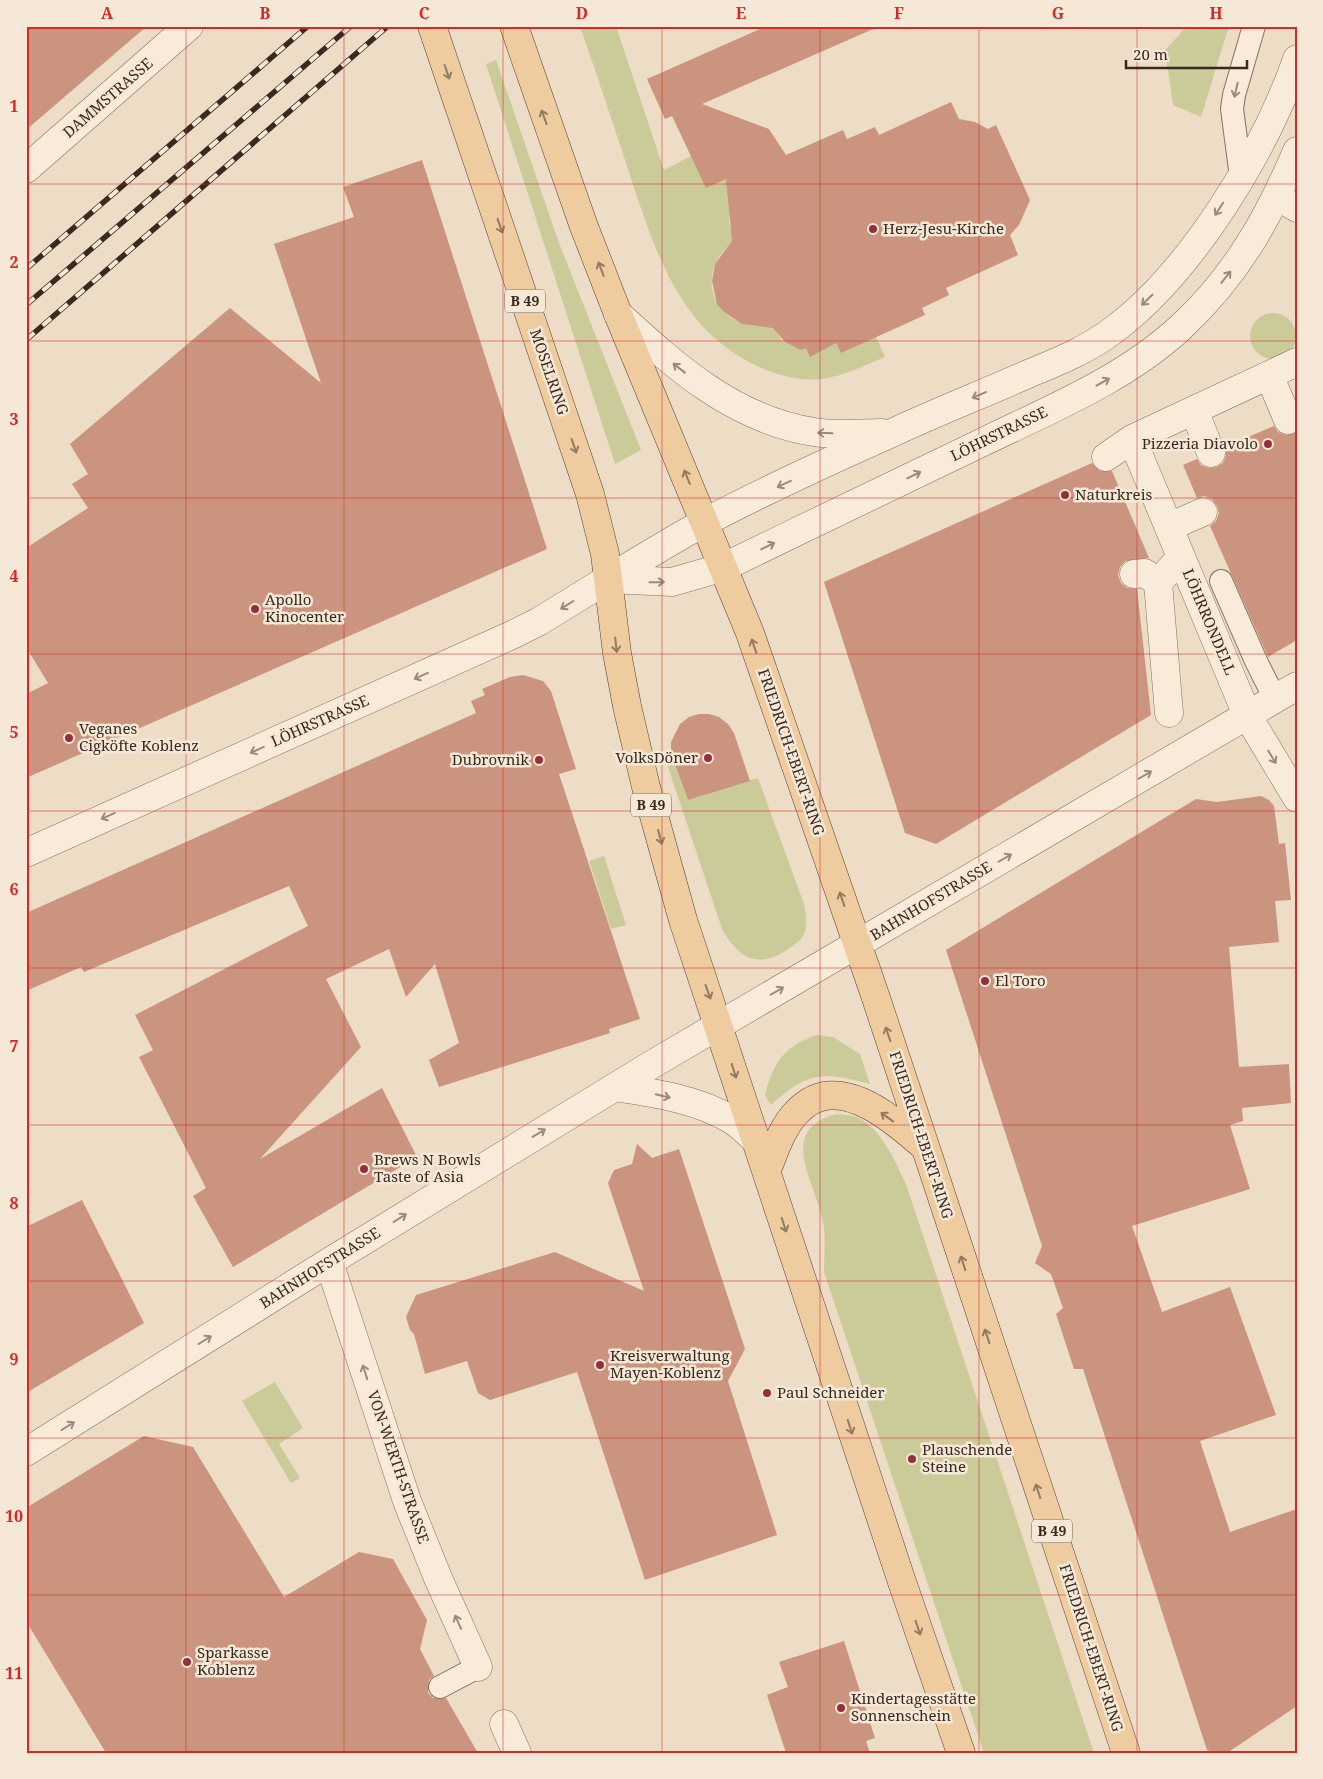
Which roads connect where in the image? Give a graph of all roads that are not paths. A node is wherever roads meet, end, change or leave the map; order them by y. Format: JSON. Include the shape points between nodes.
{"nodes":[{"id":1,"x":189,"y":26,"type":"edge"},
{"id":2,"x":432,"y":26,"type":"edge"},
{"id":3,"x":514,"y":26,"type":"edge"},
{"id":4,"x":1254,"y":26,"type":"edge"},
{"id":5,"x":1297,"y":59,"type":"edge"},
{"id":6,"x":1297,"y":152,"type":"edge"},
{"id":7,"x":26,"y":169,"type":"edge"},
{"id":8,"x":1241,"y":177,"type":"junction"},
{"id":9,"x":618,"y":314,"type":"junction"},
{"id":10,"x":1297,"y":362,"type":"edge"},
{"id":11,"x":1263,"y":378,"type":"junction"},
{"id":12,"x":1194,"y":410,"type":"junction"},
{"id":13,"x":1282,"y":423,"type":"dead end"},
{"id":14,"x":891,"y":433,"type":"junction"},
{"id":15,"x":1132,"y":440,"type":"junction"},
{"id":16,"x":1102,"y":448,"type":"dead end"},
{"id":17,"x":1211,"y":453,"type":"dead end"},
{"id":18,"x":1203,"y":512,"type":"dead end"},
{"id":19,"x":705,"y":522,"type":"junction"},
{"id":20,"x":1169,"y":528,"type":"junction"},
{"id":21,"x":1181,"y":556,"type":"junction"},
{"id":22,"x":724,"y":568,"type":"junction"},
{"id":23,"x":608,"y":579,"type":"junction"},
{"id":24,"x":1221,"y":581,"type":"dead end"},
{"id":25,"x":1286,"y":692,"type":"edge"},
{"id":26,"x":1241,"y":698,"type":"junction"},
{"id":27,"x":1169,"y":713,"type":"dead end"},
{"id":28,"x":1297,"y":798,"type":"edge"},
{"id":29,"x":26,"y":853,"type":"edge"},
{"id":30,"x":858,"y":945,"type":"junction"},
{"id":31,"x":720,"y":1024,"type":"junction"},
{"id":32,"x":615,"y":1087,"type":"junction"},
{"id":33,"x":758,"y":1143,"type":"junction"},
{"id":34,"x":925,"y":1147,"type":"junction"},
{"id":35,"x":766,"y":1170,"type":"junction"},
{"id":36,"x":329,"y":1262,"type":"junction"},
{"id":37,"x":26,"y":1452,"type":"edge"},
{"id":38,"x":478,"y":1667,"type":"joint"},
{"id":39,"x":440,"y":1687,"type":"dead end"},
{"id":40,"x":504,"y":1724,"type":"dead end"},
{"id":41,"x":517,"y":1753,"type":"edge"},
{"id":42,"x":961,"y":1753,"type":"edge"},
{"id":43,"x":1126,"y":1753,"type":"edge"}],
"edges":[{"from":1,"to":7,"type":"street","name":"DAMMSTRASSE"},
{"from":2,"to":23,"type":"main road","name":"MOSELRING","number":"B 49","one_way":true,"via":[[590,494]]},
{"from":9,"to":3,"type":"main road","number":"B 49","one_way":true},
{"from":4,"to":8,"type":"lane","one_way":true,"via":[[1232,108]]},
{"from":5,"to":8,"type":"street","name":"LÖHRSTRASSE","via":[[1271,122]]},
{"from":22,"to":6,"type":"street","name":"LÖHRSTRASSE","one_way":true,"via":[[1088,391],[1148,353],[1182,326],[1228,274],[1264,222]]},
{"from":8,"to":14,"type":"street","name":"LÖHRSTRASSE","one_way":true,"via":[[1181,264],[1112,331],[1063,359]]},
{"from":14,"to":9,"type":"street","one_way":true,"via":[[816,433],[760,417],[720,398],[696,381]]},
{"from":19,"to":9,"type":"main road","number":"B 49","one_way":true},
{"from":10,"to":11,"type":"street"},
{"from":11,"to":12,"type":"street"},
{"from":11,"to":13,"type":"street"},
{"from":12,"to":15,"type":"street"},
{"from":12,"to":17,"type":"street"},
{"from":14,"to":19,"type":"street","name":"LÖHRSTRASSE","one_way":true},
{"from":15,"to":16,"type":"street"},
{"from":15,"to":20,"type":"street","name":"LÖHRRONDELL"},
{"from":18,"to":20,"type":"street"},
{"from":19,"to":22,"type":"main road","name":"FRIEDRICH-EBERT-RING","number":"B 49"},
{"from":19,"to":23,"type":"street","name":"LÖHRSTRASSE"},
{"from":20,"to":21,"type":"street","name":"LÖHRRONDELL"},
{"from":21,"to":26,"type":"street","name":"LÖHRRONDELL"},
{"from":21,"to":27,"type":"street","name":"LÖHRRONDELL","via":[[1149,607],[1157,683]]},
{"from":23,"to":22,"type":"street","name":"LÖHRSTRASSE","one_way":true,"via":[[672,582]]},
{"from":30,"to":22,"type":"main road","name":"FRIEDRICH-EBERT-RING","number":"B 49","one_way":true,"via":[[750,633]]},
{"from":23,"to":29,"type":"street","name":"LÖHRSTRASSE","one_way":true,"via":[[514,634]]},
{"from":23,"to":31,"type":"main road","number":"B 49","one_way":true,"via":[[620,672],[636,748],[684,920]]},
{"from":24,"to":25,"type":"lane","via":[[1256,661]]},
{"from":25,"to":26,"type":"street"},
{"from":26,"to":28,"type":"street","name":"LÖHRRONDELL","one_way":true},
{"from":30,"to":26,"type":"street","name":"BAHNHOFSTRASSE","one_way":true},
{"from":31,"to":30,"type":"street","name":"BAHNHOFSTRASSE","one_way":true},
{"from":34,"to":30,"type":"main road","name":"FRIEDRICH-EBERT-RING","number":"B 49","one_way":true},
{"from":31,"to":32,"type":"street","name":"BAHNHOFSTRASSE"},
{"from":31,"to":33,"type":"main road","number":"B 49","one_way":true},
{"from":32,"to":33,"type":"street","one_way":true,"via":[[658,1094],[715,1110]]},
{"from":36,"to":32,"type":"street","name":"BAHNHOFSTRASSE","one_way":true},
{"from":33,"to":35,"type":"main road","number":"B 49"},
{"from":34,"to":35,"type":"main road","one_way":true,"via":[[868,1104],[836,1096],[821,1097],[797,1112],[782,1133]]},
{"from":43,"to":34,"type":"main road","name":"FRIEDRICH-EBERT-RING","number":"B 49","one_way":true},
{"from":35,"to":42,"type":"main road","number":"B 49","one_way":true},
{"from":37,"to":36,"type":"street","name":"BAHNHOFSTRASSE","one_way":true},
{"from":38,"to":36,"type":"street","name":"VON-WERTH-STRASSE","one_way":true,"via":[[411,1510]]},
{"from":38,"to":39,"type":"lane"},
{"from":40,"to":41,"type":"street"}]}
